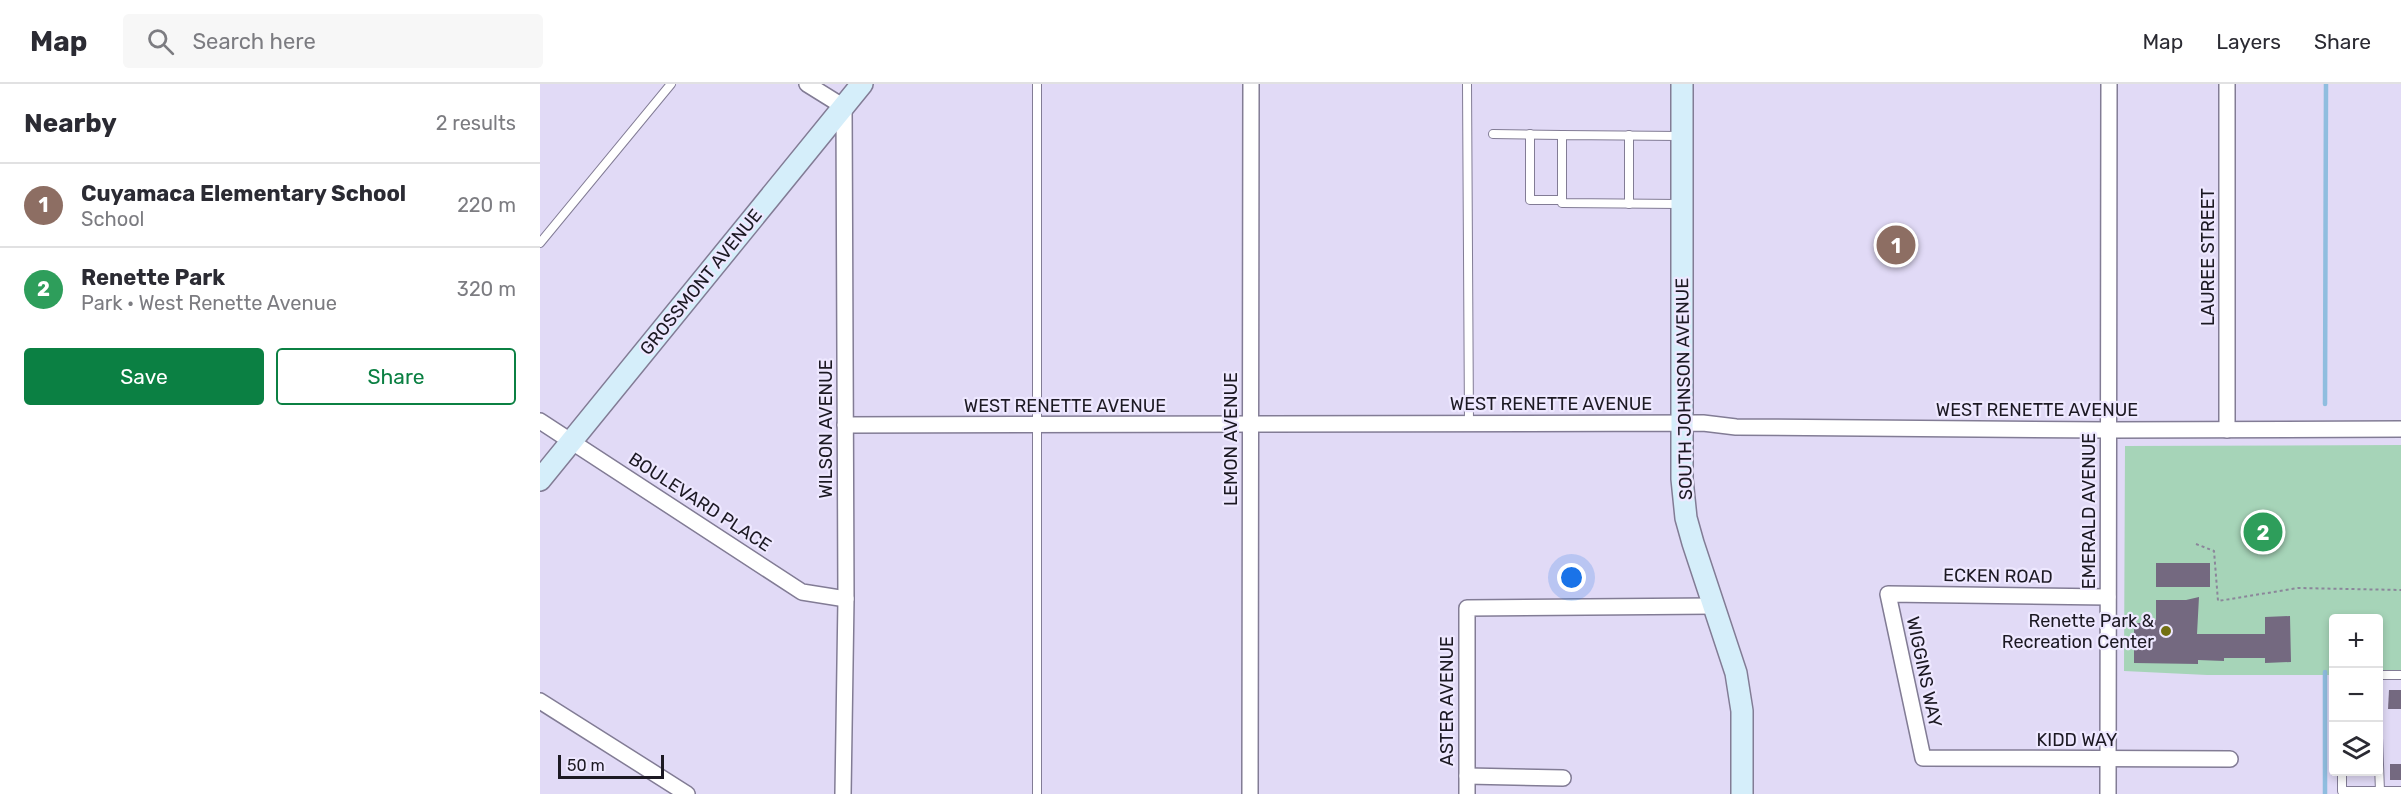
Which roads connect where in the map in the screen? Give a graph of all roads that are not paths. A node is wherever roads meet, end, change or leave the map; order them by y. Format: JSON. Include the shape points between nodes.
{"nodes":[{"id":1,"x":671,"y":84,"type":"edge"},
{"id":2,"x":807,"y":84,"type":"edge"},
{"id":3,"x":862,"y":84,"type":"edge"},
{"id":4,"x":1037,"y":84,"type":"edge"},
{"id":5,"x":1251,"y":84,"type":"edge"},
{"id":6,"x":1467,"y":84,"type":"edge"},
{"id":7,"x":1682,"y":84,"type":"edge"},
{"id":8,"x":2109,"y":84,"type":"edge"},
{"id":9,"x":2227,"y":84,"type":"edge"},
{"id":10,"x":844,"y":107,"type":"junction"},
{"id":11,"x":1492,"y":134,"type":"dead end"},
{"id":12,"x":1530,"y":135,"type":"junction"},
{"id":13,"x":1562,"y":135,"type":"junction"},
{"id":14,"x":1629,"y":135,"type":"junction"},
{"id":15,"x":1682,"y":136,"type":"junction"},
{"id":16,"x":1562,"y":200,"type":"junction"},
{"id":17,"x":1629,"y":204,"type":"junction"},
{"id":18,"x":1682,"y":204,"type":"junction"},
{"id":19,"x":540,"y":243,"type":"edge"},
{"id":20,"x":540,"y":421,"type":"edge"},
{"id":21,"x":1681,"y":423,"type":"junction"},
{"id":22,"x":1251,"y":424,"type":"junction"},
{"id":23,"x":1469,"y":424,"type":"junction"},
{"id":24,"x":845,"y":425,"type":"junction"},
{"id":25,"x":1038,"y":426,"type":"junction"},
{"id":26,"x":2401,"y":429,"type":"edge"},
{"id":27,"x":2108,"y":430,"type":"junction"},
{"id":28,"x":2227,"y":430,"type":"junction"},
{"id":29,"x":571,"y":442,"type":"junction"},
{"id":30,"x":540,"y":480,"type":"edge"},
{"id":31,"x":1888,"y":594,"type":"joint"},
{"id":32,"x":2108,"y":597,"type":"junction"},
{"id":33,"x":846,"y":599,"type":"junction"},
{"id":34,"x":1714,"y":606,"type":"junction"},
{"id":35,"x":2383,"y":675,"type":"edge"},
{"id":36,"x":2401,"y":675,"type":"edge"},
{"id":37,"x":540,"y":701,"type":"edge"},
{"id":38,"x":1923,"y":758,"type":"joint"},
{"id":39,"x":2108,"y":759,"type":"junction"},
{"id":40,"x":2230,"y":759,"type":"dead end"},
{"id":41,"x":1467,"y":776,"type":"junction"},
{"id":42,"x":2342,"y":776,"type":"edge"},
{"id":43,"x":2380,"y":776,"type":"edge"},
{"id":44,"x":1563,"y":778,"type":"dead end"},
{"id":45,"x":2380,"y":791,"type":"junction"},
{"id":46,"x":2401,"y":791,"type":"edge"},
{"id":47,"x":687,"y":794,"type":"edge"},
{"id":48,"x":843,"y":794,"type":"edge"},
{"id":49,"x":1037,"y":794,"type":"edge"},
{"id":50,"x":1250,"y":794,"type":"edge"},
{"id":51,"x":1467,"y":794,"type":"edge"},
{"id":52,"x":1742,"y":794,"type":"edge"},
{"id":53,"x":2108,"y":794,"type":"edge"}],
"edges":[{"from":1,"to":19,"type":"lane"},
{"from":2,"to":10,"type":"street"},
{"from":3,"to":10,"type":"street","name":"GROSSMONT AVENUE"},
{"from":4,"to":25,"type":"lane"},
{"from":5,"to":22,"type":"street","name":"LEMON AVENUE"},
{"from":6,"to":23,"type":"lane"},
{"from":7,"to":15,"type":"street","name":"SOUTH JOHNSON AVENUE"},
{"from":8,"to":27,"type":"street","name":"EMERALD AVENUE"},
{"from":9,"to":28,"type":"street","name":"LAUREE STREET"},
{"from":10,"to":24,"type":"street","name":"WILSON AVENUE"},
{"from":10,"to":29,"type":"street","name":"GROSSMONT AVENUE"},
{"from":11,"to":12,"type":"lane"},
{"from":12,"to":13,"type":"lane"},
{"from":12,"to":16,"type":"lane","via":[[1530,200]]},
{"from":13,"to":14,"type":"lane"},
{"from":13,"to":16,"type":"lane"},
{"from":14,"to":15,"type":"lane"},
{"from":14,"to":17,"type":"lane"},
{"from":15,"to":18,"type":"street","name":"SOUTH JOHNSON AVENUE"},
{"from":16,"to":17,"type":"lane"},
{"from":17,"to":18,"type":"lane"},
{"from":18,"to":21,"type":"street","name":"SOUTH JOHNSON AVENUE"},
{"from":20,"to":29,"type":"street","name":"BOULEVARD PLACE"},
{"from":21,"to":23,"type":"street","name":"WEST RENETTE AVENUE"},
{"from":21,"to":27,"type":"street","name":"WEST RENETTE AVENUE","via":[[1736,427]]},
{"from":21,"to":34,"type":"street","name":"SOUTH JOHNSON AVENUE","via":[[1686,518]]},
{"from":22,"to":23,"type":"street","name":"WEST RENETTE AVENUE"},
{"from":22,"to":25,"type":"street","name":"WEST RENETTE AVENUE"},
{"from":22,"to":50,"type":"street","name":"LEMON AVENUE"},
{"from":24,"to":25,"type":"street","name":"WEST RENETTE AVENUE"},
{"from":24,"to":33,"type":"street","name":"WILSON AVENUE"},
{"from":25,"to":49,"type":"lane"},
{"from":26,"to":28,"type":"street","name":"WEST RENETTE AVENUE"},
{"from":27,"to":28,"type":"street","name":"WEST RENETTE AVENUE"},
{"from":27,"to":32,"type":"street","name":"EMERALD AVENUE"},
{"from":29,"to":30,"type":"street","name":"GROSSMONT AVENUE"},
{"from":29,"to":33,"type":"street","name":"BOULEVARD PLACE","via":[[802,592]]},
{"from":31,"to":32,"type":"street","name":"ECKEN ROAD"},
{"from":31,"to":38,"type":"street","name":"WIGGINS WAY"},
{"from":32,"to":39,"type":"street","name":"EMERALD AVENUE"},
{"from":33,"to":48,"type":"street","name":"WILSON AVENUE"},
{"from":34,"to":41,"type":"street","name":"ASTER AVENUE","via":[[1467,608]]},
{"from":34,"to":52,"type":"street","name":"SOUTH JOHNSON AVENUE","via":[[1736,673],[1742,711]]},
{"from":35,"to":36,"type":"lane"},
{"from":37,"to":47,"type":"street"},
{"from":38,"to":39,"type":"street","name":"KIDD WAY"},
{"from":39,"to":40,"type":"street","name":"KIDD WAY"},
{"from":39,"to":53,"type":"street","name":"EMERALD AVENUE"},
{"from":41,"to":44,"type":"street"},
{"from":41,"to":51,"type":"street","name":"ASTER AVENUE"},
{"from":42,"to":45,"type":"lane","via":[[2342,791]]},
{"from":43,"to":45,"type":"lane"},
{"from":45,"to":46,"type":"lane"}]}
